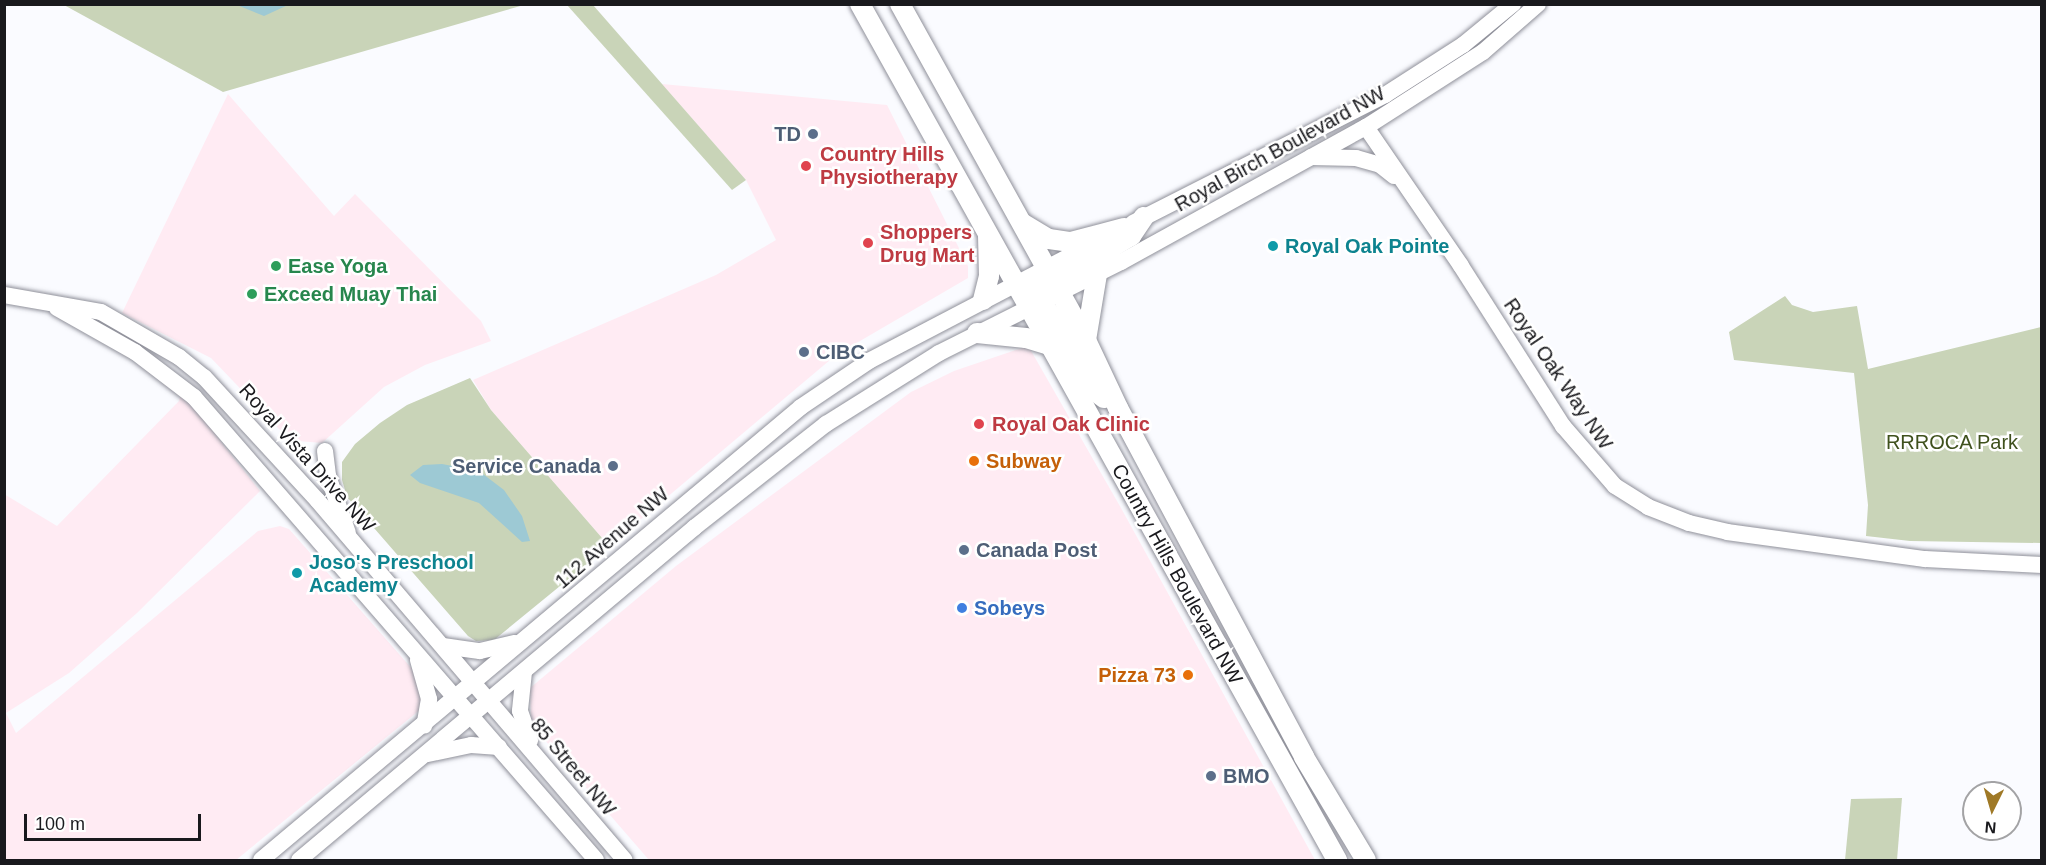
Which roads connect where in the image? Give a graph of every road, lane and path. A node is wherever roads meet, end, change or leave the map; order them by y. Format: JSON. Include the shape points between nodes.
{"nodes":[{"id":1,"x":860,"y":4,"type":"edge"},
{"id":2,"x":900,"y":4,"type":"edge"},
{"id":3,"x":1513,"y":4,"type":"edge"},
{"id":4,"x":1538,"y":4,"type":"edge"},
{"id":5,"x":1366,"y":127,"type":"junction"},
{"id":6,"x":1310,"y":157,"type":"junction"},
{"id":7,"x":1404,"y":183,"type":"junction"},
{"id":8,"x":1144,"y":217,"type":"junction"},
{"id":9,"x":1020,"y":222,"type":"junction"},
{"id":10,"x":1124,"y":228,"type":"junction"},
{"id":11,"x":988,"y":233,"type":"junction"},
{"id":12,"x":1098,"y":274,"type":"junction"},
{"id":13,"x":1052,"y":281,"type":"junction"},
{"id":14,"x":1015,"y":283,"type":"junction"},
{"id":15,"x":4,"y":295,"type":"edge"},
{"id":16,"x":984,"y":300,"type":"junction"},
{"id":17,"x":1034,"y":301,"type":"junction"},
{"id":18,"x":51,"y":304,"type":"junction"},
{"id":19,"x":977,"y":333,"type":"junction"},
{"id":20,"x":1086,"y":340,"type":"junction"},
{"id":21,"x":1049,"y":345,"type":"junction"},
{"id":22,"x":1118,"y":408,"type":"junction"},
{"id":23,"x":326,"y":451,"type":"dead end"},
{"id":24,"x":349,"y":537,"type":"junction"},
{"id":25,"x":2042,"y":565,"type":"edge"},
{"id":26,"x":524,"y":639,"type":"junction"},
{"id":27,"x":443,"y":646,"type":"junction"},
{"id":28,"x":416,"y":653,"type":"junction"},
{"id":29,"x":524,"y":672,"type":"junction"},
{"id":30,"x":473,"y":683,"type":"junction"},
{"id":31,"x":455,"y":698,"type":"junction"},
{"id":32,"x":489,"y":701,"type":"junction"},
{"id":33,"x":470,"y":716,"type":"junction"},
{"id":34,"x":424,"y":726,"type":"junction"},
{"id":35,"x":499,"y":747,"type":"junction"},
{"id":36,"x":530,"y":747,"type":"junction"},
{"id":37,"x":427,"y":754,"type":"junction"},
{"id":38,"x":261,"y":861,"type":"edge"},
{"id":39,"x":299,"y":861,"type":"edge"},
{"id":40,"x":596,"y":861,"type":"edge"},
{"id":41,"x":625,"y":861,"type":"edge"},
{"id":42,"x":1337,"y":861,"type":"edge"},
{"id":43,"x":1366,"y":861,"type":"edge"}],
"edges":[{"from":1,"to":11,"type":"main road"},
{"from":2,"to":9,"type":"main road","name":"Country Hills Boulevard NW"},
{"from":3,"to":8,"type":"street","name":"Royal Birch Boulevard NW","via":[[1462,45],[1385,95]]},
{"from":4,"to":5,"type":"street","name":"Royal Birch Boulevard NW","via":[[1482,52]]},
{"from":5,"to":6,"type":"street","name":"Royal Birch Boulevard NW"},
{"from":5,"to":7,"type":"street","name":"Royal Oak Way NW"},
{"from":6,"to":7,"type":"street","via":[[1356,158],[1380,165]]},
{"from":6,"to":12,"type":"street","name":"Royal Birch Boulevard NW"},
{"from":7,"to":25,"type":"street","name":"Royal Oak Way NW","via":[[1589,460],[1615,486],[1648,507],[1689,523],[1727,531],[1925,559]]},
{"from":8,"to":10,"type":"street","name":"Royal Birch Boulevard NW"},
{"from":8,"to":13,"type":"main road","via":[[1131,236]]},
{"from":9,"to":10,"type":"main road","via":[[1049,239],[1071,242]]},
{"from":9,"to":13,"type":"main road","name":"Country Hills Boulevard NW"},
{"from":10,"to":13,"type":"street","name":"Royal Birch Boulevard NW"},
{"from":11,"to":14,"type":"main road"},
{"from":11,"to":16,"type":"main road"},
{"from":12,"to":13,"type":"street","name":"Royal Birch Boulevard NW"},
{"from":12,"to":20,"type":"main road"},
{"from":13,"to":14,"type":"street","name":"Royal Birch Boulevard NW"},
{"from":13,"to":17,"type":"main road"},
{"from":13,"to":20,"type":"main road","name":"Country Hills Boulevard NW"},
{"from":14,"to":16,"type":"street","name":"112 Avenue NW"},
{"from":14,"to":17,"type":"main road","via":[[1023,284]]},
{"from":15,"to":18,"type":"street","name":"Royal Vista Drive NW"},
{"from":16,"to":26,"type":"street","name":"112 Avenue NW","via":[[869,361],[801,407]]},
{"from":17,"to":19,"type":"street"},
{"from":17,"to":21,"type":"main road","name":"Country Hills Boulevard NW"},
{"from":17,"to":22,"type":"main road","via":[[1096,392]]},
{"from":18,"to":24,"type":"street","name":"Royal Vista Drive NW","via":[[101,312],[179,357],[234,405]]},
{"from":18,"to":28,"type":"street","name":"Royal Vista Drive NW","via":[[135,352],[194,397]]},
{"from":19,"to":21,"type":"main road","via":[[1026,338]]},
{"from":19,"to":29,"type":"street","via":[[900,375],[803,441]]},
{"from":20,"to":22,"type":"main road","name":"Country Hills Boulevard NW"},
{"from":21,"to":42,"type":"main road","name":"Country Hills Boulevard NW"},
{"from":22,"to":43,"type":"main road","name":"Country Hills Boulevard NW","via":[[1304,758]]},
{"from":23,"to":24,"type":"street","via":[[328,476]]},
{"from":24,"to":27,"type":"street","name":"Royal Vista Drive NW"},
{"from":26,"to":27,"type":"street","via":[[487,651]]},
{"from":26,"to":30,"type":"street","name":"112 Avenue NW"},
{"from":27,"to":30,"type":"street","name":"Royal Vista Drive NW"},
{"from":28,"to":31,"type":"street","name":"Royal Vista Drive NW"},
{"from":28,"to":34,"type":"street","via":[[429,699]]},
{"from":29,"to":32,"type":"street"},
{"from":29,"to":36,"type":"street","via":[[519,711]]},
{"from":30,"to":31,"type":"street","name":"112 Avenue NW"},
{"from":30,"to":32,"type":"street","name":"Royal Vista Drive NW"},
{"from":31,"to":33,"type":"street","name":"Royal Vista Drive NW"},
{"from":31,"to":34,"type":"street","name":"112 Avenue NW"},
{"from":32,"to":33,"type":"street"},
{"from":32,"to":36,"type":"street","name":"85 Street NW"},
{"from":33,"to":35,"type":"street"},
{"from":33,"to":37,"type":"street"},
{"from":34,"to":38,"type":"street","name":"112 Avenue NW"},
{"from":35,"to":37,"type":"street","via":[[471,745]]},
{"from":35,"to":40,"type":"street"},
{"from":36,"to":41,"type":"street","name":"85 Street NW"},
{"from":37,"to":39,"type":"street"}]}
